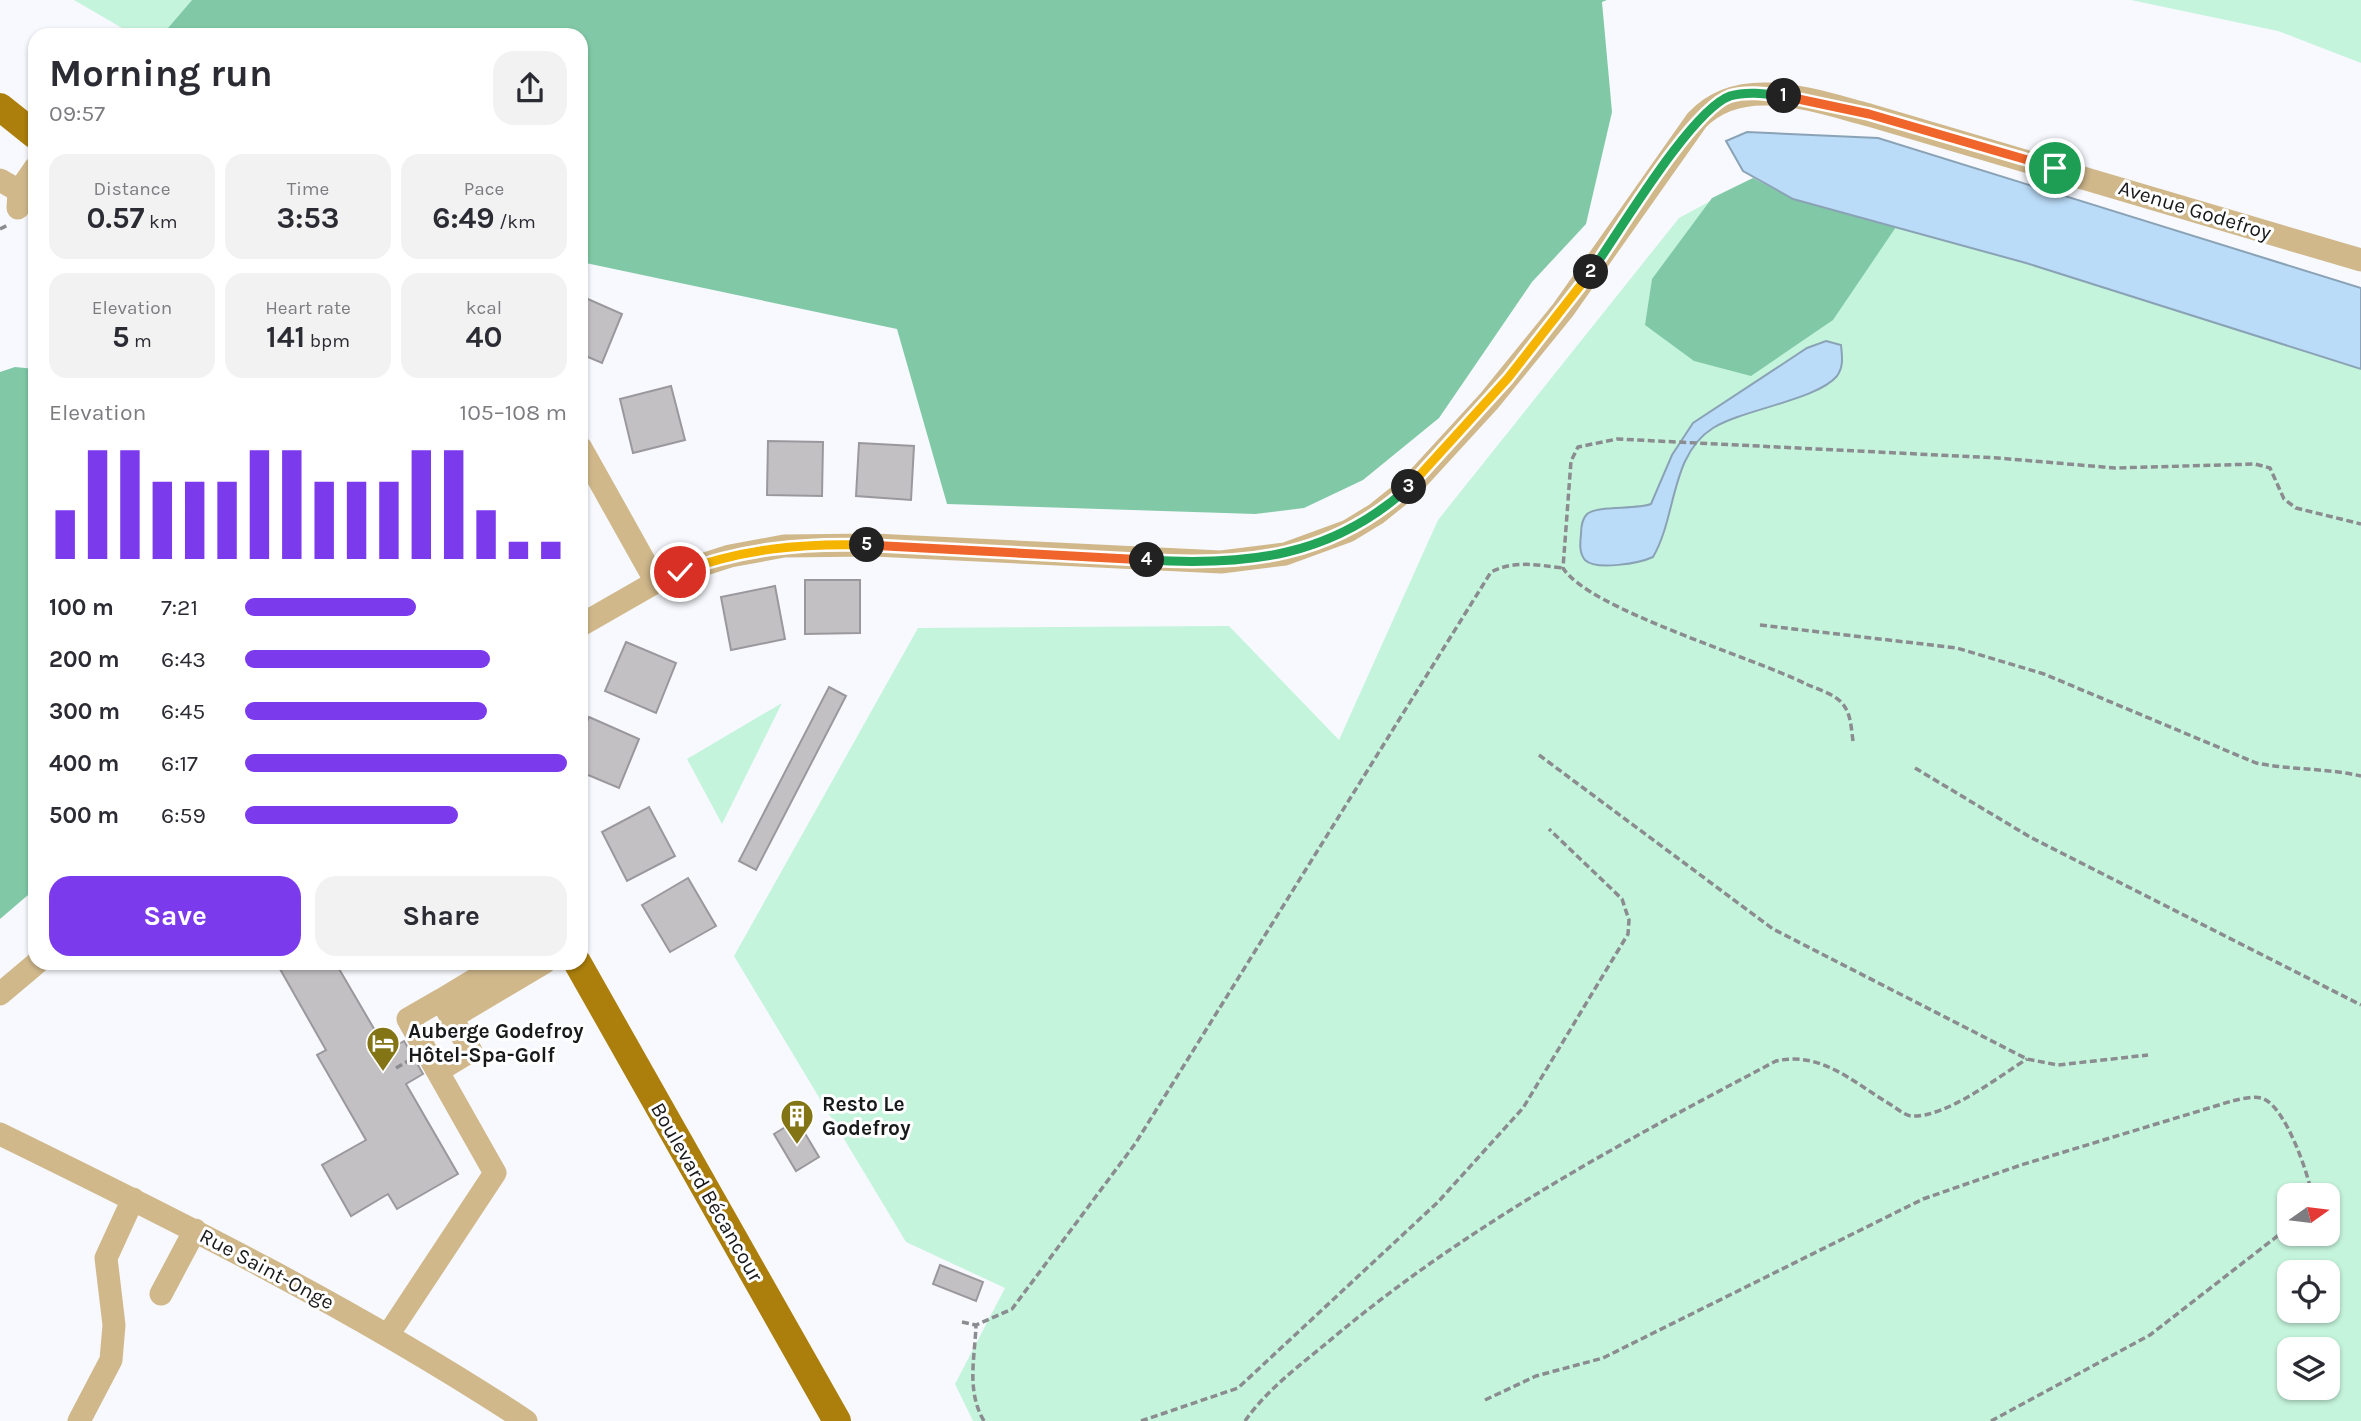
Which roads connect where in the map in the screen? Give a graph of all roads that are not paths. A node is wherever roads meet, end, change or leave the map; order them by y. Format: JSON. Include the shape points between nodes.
{"nodes":[{"id":1,"x":0,"y":107,"type":"edge"},
{"id":2,"x":28,"y":129,"type":"edge"},
{"id":3,"x":28,"y":176,"type":"edge"},
{"id":4,"x":13,"y":193,"type":"edge"},
{"id":5,"x":2361,"y":260,"type":"edge"},
{"id":6,"x":588,"y":461,"type":"edge"},
{"id":7,"x":656,"y":582,"type":"junction"},
{"id":8,"x":588,"y":621,"type":"edge"},
{"id":9,"x":28,"y":970,"type":"edge"},
{"id":10,"x":494,"y":970,"type":"edge"},
{"id":11,"x":528,"y":970,"type":"edge"},
{"id":12,"x":583,"y":970,"type":"edge"},
{"id":13,"x":0,"y":994,"type":"edge"},
{"id":14,"x":446,"y":1009,"type":"junction"},
{"id":15,"x":438,"y":1071,"type":"junction"},
{"id":16,"x":0,"y":1134,"type":"edge"},
{"id":17,"x":133,"y":1199,"type":"junction"},
{"id":18,"x":195,"y":1230,"type":"junction"},
{"id":19,"x":161,"y":1294,"type":"dead end"},
{"id":20,"x":388,"y":1335,"type":"junction"},
{"id":21,"x":79,"y":1421,"type":"edge"},
{"id":22,"x":526,"y":1421,"type":"edge"},
{"id":23,"x":837,"y":1421,"type":"edge"}],
"edges":[{"from":1,"to":2,"type":"main road"},
{"from":3,"to":4,"type":"street"},
{"from":5,"to":7,"type":"street","name":"Avenue Godefroy","via":[[1869,114],[1787,97],[1739,94],[1718,102],[1697,120],[1563,310],[1452,444],[1389,505],[1349,531],[1284,554],[1221,562],[795,545],[730,556]]},
{"from":6,"to":7,"type":"street"},
{"from":7,"to":8,"type":"street","name":"Avenue Godefroy"},
{"from":9,"to":13,"type":"street"},
{"from":10,"to":14,"type":"street"},
{"from":11,"to":14,"type":"street"},
{"from":12,"to":23,"type":"main road","name":"Boulevard Bécancour"},
{"from":14,"to":15,"type":"street","via":[[471,1051]]},
{"from":14,"to":15,"type":"street","via":[[408,1019]]},
{"from":15,"to":20,"type":"street","via":[[495,1173]]},
{"from":16,"to":17,"type":"street","name":"Rue Saint-Onge"},
{"from":17,"to":18,"type":"street","name":"Rue Saint-Onge"},
{"from":17,"to":21,"type":"street","via":[[106,1258],[114,1325],[111,1360]]},
{"from":18,"to":19,"type":"street"},
{"from":18,"to":20,"type":"street","name":"Rue Saint-Onge"},
{"from":20,"to":22,"type":"street","name":"Rue Saint-Onge"}]}
